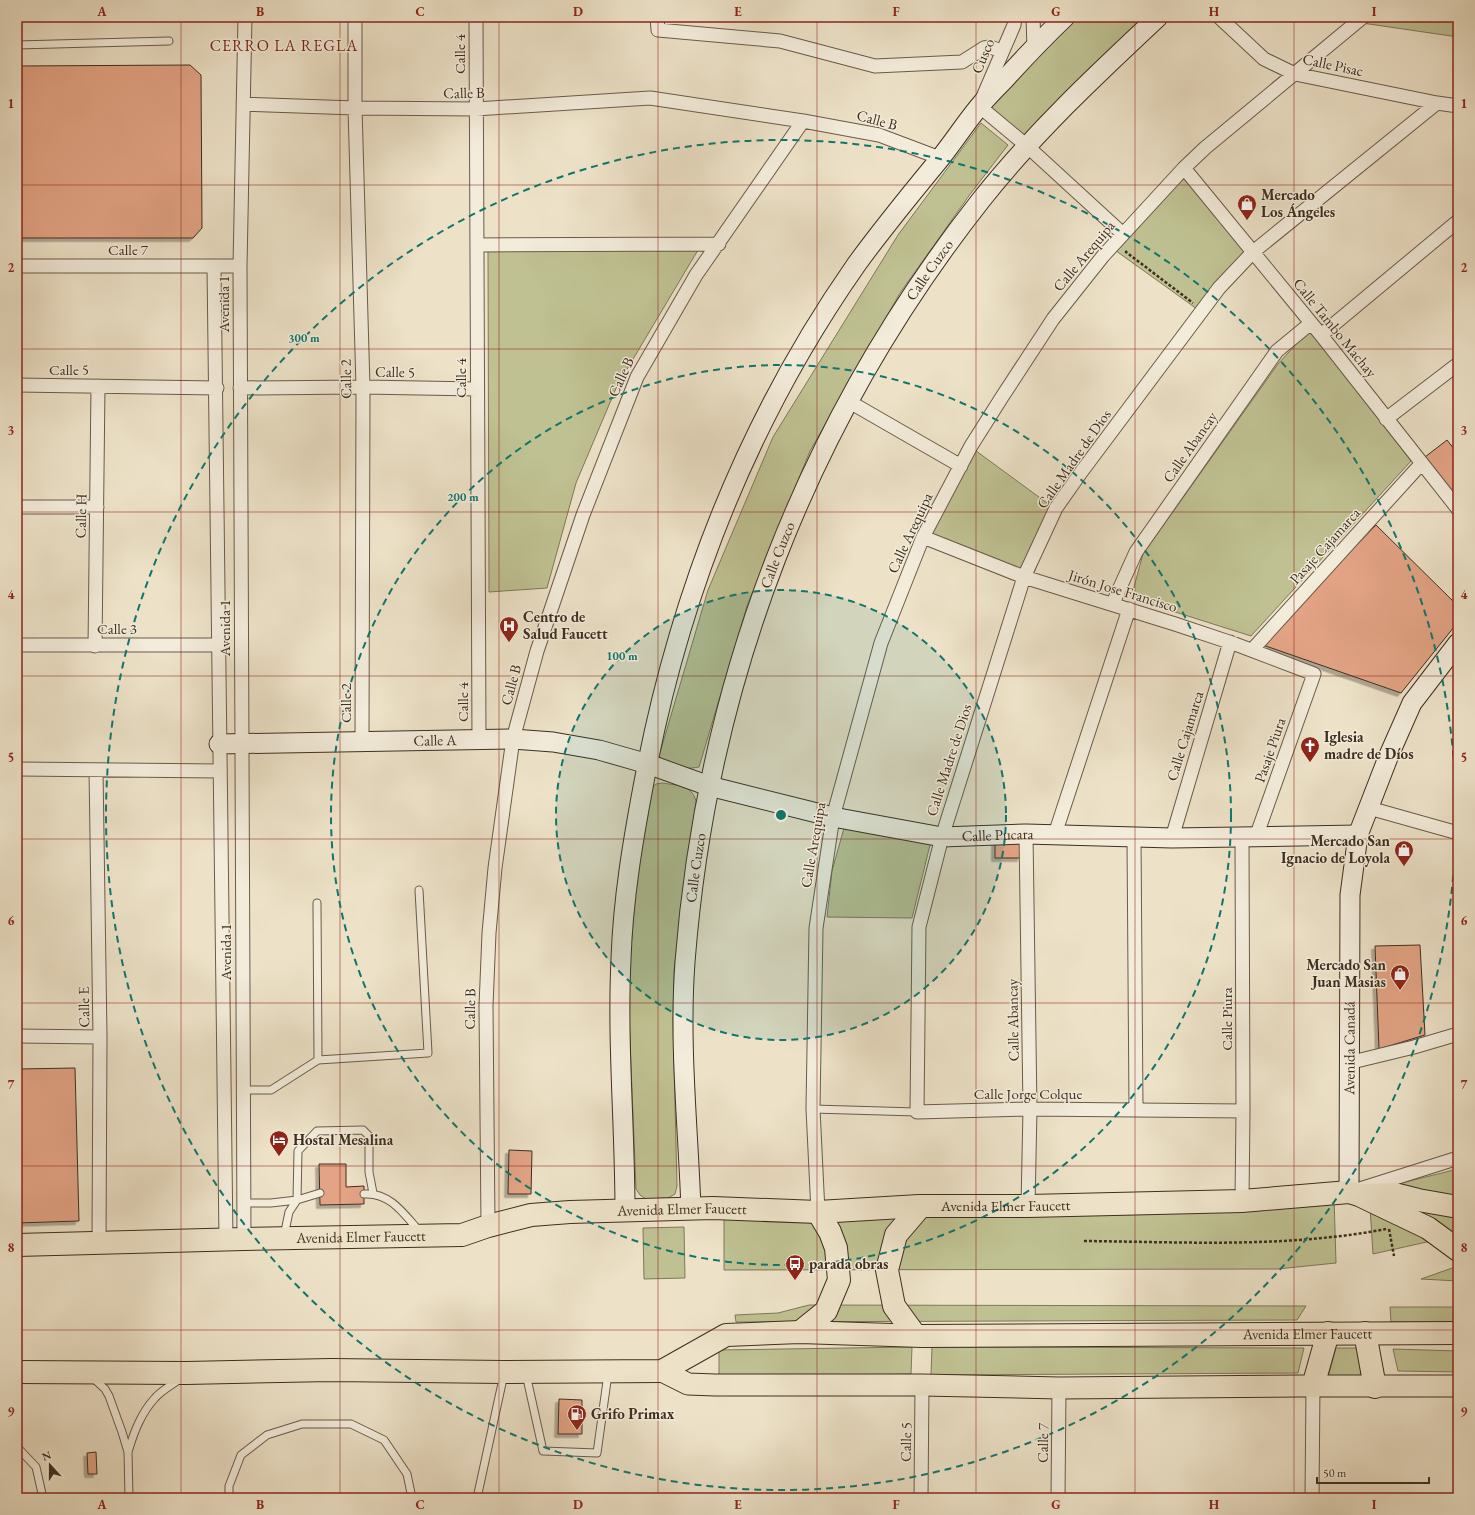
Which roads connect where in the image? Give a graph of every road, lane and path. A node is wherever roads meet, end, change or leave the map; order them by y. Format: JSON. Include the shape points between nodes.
{"nodes":[{"id":1,"x":245,"y":17,"type":"edge"},
{"id":2,"x":355,"y":17,"type":"edge"},
{"id":3,"x":476,"y":17,"type":"edge"},
{"id":4,"x":657,"y":17,"type":"edge"},
{"id":5,"x":1015,"y":17,"type":"edge"},
{"id":6,"x":1033,"y":17,"type":"edge"},
{"id":7,"x":1065,"y":17,"type":"edge"},
{"id":8,"x":1158,"y":17,"type":"edge"},
{"id":9,"x":1219,"y":17,"type":"edge"},
{"id":10,"x":1363,"y":17,"type":"edge"},
{"id":11,"x":169,"y":41,"type":"dead end"},
{"id":12,"x":17,"y":45,"type":"edge"},
{"id":13,"x":1034,"y":48,"type":"junction"},
{"id":14,"x":1002,"y":51,"type":"junction"},
{"id":15,"x":1295,"y":74,"type":"junction"},
{"id":16,"x":1437,"y":103,"type":"junction"},
{"id":17,"x":243,"y":104,"type":"junction"},
{"id":18,"x":979,"y":106,"type":"junction"},
{"id":19,"x":1458,"y":106,"type":"edge"},
{"id":20,"x":355,"y":108,"type":"junction"},
{"id":21,"x":476,"y":109,"type":"junction"},
{"id":22,"x":804,"y":121,"type":"junction"},
{"id":23,"x":1027,"y":146,"type":"junction"},
{"id":24,"x":940,"y":158,"type":"junction"},
{"id":25,"x":1184,"y":168,"type":"junction"},
{"id":26,"x":1458,"y":220,"type":"edge"},
{"id":27,"x":1123,"y":234,"type":"junction"},
{"id":28,"x":719,"y":244,"type":"junction"},
{"id":29,"x":477,"y":245,"type":"junction"},
{"id":30,"x":1131,"y":247,"type":"dead end"},
{"id":31,"x":1253,"y":252,"type":"junction"},
{"id":32,"x":17,"y":266,"type":"edge"},
{"id":33,"x":214,"y":266,"type":"junction"},
{"id":34,"x":240,"y":266,"type":"junction"},
{"id":35,"x":1195,"y":304,"type":"dead end"},
{"id":36,"x":1311,"y":323,"type":"junction"},
{"id":37,"x":1321,"y":335,"type":"junction"},
{"id":38,"x":1458,"y":364,"type":"edge"},
{"id":39,"x":17,"y":386,"type":"edge"},
{"id":40,"x":98,"y":386,"type":"junction"},
{"id":41,"x":362,"y":387,"type":"junction"},
{"id":42,"x":217,"y":388,"type":"junction"},
{"id":43,"x":240,"y":388,"type":"junction"},
{"id":44,"x":477,"y":389,"type":"junction"},
{"id":45,"x":848,"y":401,"type":"junction"},
{"id":46,"x":1386,"y":419,"type":"junction"},
{"id":47,"x":1421,"y":464,"type":"junction"},
{"id":48,"x":960,"y":466,"type":"junction"},
{"id":49,"x":1457,"y":505,"type":"edge"},
{"id":50,"x":17,"y":507,"type":"edge"},
{"id":51,"x":97,"y":507,"type":"junction"},
{"id":52,"x":923,"y":537,"type":"junction"},
{"id":53,"x":1024,"y":577,"type":"junction"},
{"id":54,"x":1113,"y":603,"type":"junction"},
{"id":55,"x":1129,"y":609,"type":"junction"},
{"id":56,"x":1230,"y":642,"type":"junction"},
{"id":57,"x":1458,"y":643,"type":"edge"},
{"id":58,"x":17,"y":645,"type":"edge"},
{"id":59,"x":218,"y":645,"type":"junction"},
{"id":60,"x":95,"y":646,"type":"junction"},
{"id":61,"x":1252,"y":650,"type":"junction"},
{"id":62,"x":1314,"y":674,"type":"joint"},
{"id":63,"x":479,"y":739,"type":"junction"},
{"id":64,"x":513,"y":739,"type":"junction"},
{"id":65,"x":362,"y":741,"type":"junction"},
{"id":66,"x":242,"y":743,"type":"junction"},
{"id":67,"x":219,"y":744,"type":"junction"},
{"id":68,"x":648,"y":764,"type":"junction"},
{"id":69,"x":17,"y":769,"type":"edge"},
{"id":70,"x":96,"y":770,"type":"junction"},
{"id":71,"x":220,"y":771,"type":"junction"},
{"id":72,"x":708,"y":786,"type":"junction"},
{"id":73,"x":1369,"y":808,"type":"junction"},
{"id":74,"x":833,"y":817,"type":"junction"},
{"id":75,"x":1458,"y":833,"type":"edge"},
{"id":76,"x":1026,"y":834,"type":"junction"},
{"id":77,"x":1055,"y":834,"type":"junction"},
{"id":78,"x":1358,"y":835,"type":"junction"},
{"id":79,"x":942,"y":837,"type":"junction"},
{"id":80,"x":1134,"y":837,"type":"junction"},
{"id":81,"x":1249,"y":837,"type":"junction"},
{"id":82,"x":1172,"y":838,"type":"junction"},
{"id":83,"x":419,"y":890,"type":"dead end"},
{"id":84,"x":317,"y":902,"type":"dead end"},
{"id":85,"x":1458,"y":1034,"type":"edge"},
{"id":86,"x":17,"y":1036,"type":"edge"},
{"id":87,"x":100,"y":1036,"type":"junction"},
{"id":88,"x":318,"y":1060,"type":"junction"},
{"id":89,"x":1348,"y":1063,"type":"junction"},
{"id":90,"x":243,"y":1090,"type":"junction"},
{"id":91,"x":813,"y":1109,"type":"junction"},
{"id":92,"x":1030,"y":1109,"type":"junction"},
{"id":93,"x":1136,"y":1110,"type":"junction"},
{"id":94,"x":917,"y":1112,"type":"junction"},
{"id":95,"x":1243,"y":1112,"type":"junction"},
{"id":96,"x":1458,"y":1158,"type":"edge"},
{"id":97,"x":320,"y":1193,"type":"dead end"},
{"id":98,"x":373,"y":1193,"type":"junction"},
{"id":99,"x":364,"y":1194,"type":"dead end"},
{"id":100,"x":1354,"y":1194,"type":"junction"},
{"id":101,"x":297,"y":1200,"type":"junction"},
{"id":102,"x":1242,"y":1201,"type":"junction"},
{"id":103,"x":243,"y":1203,"type":"junction"},
{"id":104,"x":1028,"y":1206,"type":"junction"},
{"id":105,"x":920,"y":1207,"type":"junction"},
{"id":106,"x":1458,"y":1207,"type":"edge"},
{"id":107,"x":691,"y":1209,"type":"junction"},
{"id":108,"x":625,"y":1210,"type":"junction"},
{"id":109,"x":818,"y":1212,"type":"junction"},
{"id":110,"x":1411,"y":1220,"type":"junction"},
{"id":111,"x":488,"y":1226,"type":"junction"},
{"id":112,"x":424,"y":1236,"type":"junction"},
{"id":113,"x":235,"y":1239,"type":"junction"},
{"id":114,"x":284,"y":1239,"type":"junction"},
{"id":115,"x":1084,"y":1241,"type":"dead end"},
{"id":116,"x":99,"y":1243,"type":"junction"},
{"id":117,"x":17,"y":1244,"type":"edge"},
{"id":118,"x":1458,"y":1250,"type":"edge"},
{"id":119,"x":800,"y":1332,"type":"junction"},
{"id":120,"x":1328,"y":1333,"type":"junction"},
{"id":121,"x":1365,"y":1333,"type":"junction"},
{"id":122,"x":1458,"y":1333,"type":"edge"},
{"id":123,"x":915,"y":1335,"type":"junction"},
{"id":124,"x":609,"y":1371,"type":"junction"},
{"id":125,"x":17,"y":1372,"type":"edge"},
{"id":126,"x":88,"y":1372,"type":"junction"},
{"id":127,"x":515,"y":1372,"type":"junction"},
{"id":128,"x":662,"y":1372,"type":"junction"},
{"id":129,"x":186,"y":1373,"type":"junction"},
{"id":130,"x":922,"y":1385,"type":"junction"},
{"id":131,"x":1313,"y":1386,"type":"junction"},
{"id":132,"x":1458,"y":1386,"type":"edge"},
{"id":133,"x":1375,"y":1387,"type":"junction"},
{"id":134,"x":1059,"y":1388,"type":"junction"},
{"id":135,"x":17,"y":1447,"type":"edge"},
{"id":136,"x":128,"y":1452,"type":"junction"},
{"id":137,"x":43,"y":1498,"type":"edge"},
{"id":138,"x":128,"y":1498,"type":"edge"},
{"id":139,"x":229,"y":1498,"type":"edge"},
{"id":140,"x":412,"y":1498,"type":"edge"},
{"id":141,"x":477,"y":1498,"type":"edge"},
{"id":142,"x":921,"y":1498,"type":"edge"},
{"id":143,"x":1058,"y":1498,"type":"edge"},
{"id":144,"x":1312,"y":1498,"type":"edge"}],
"edges":[{"from":1,"to":17,"type":"street","name":"Avenida 1"},
{"from":2,"to":20,"type":"street","name":"Calle 2"},
{"from":3,"to":21,"type":"street","name":"Calle 4"},
{"from":4,"to":14,"type":"street","via":[[658,30],[780,41],[875,66],[962,62],[984,48]]},
{"from":5,"to":14,"type":"street","name":"Cusco"},
{"from":6,"to":13,"type":"street"},
{"from":7,"to":13,"type":"street"},
{"from":8,"to":23,"type":"street","name":"Calle Cuzco","via":[[1094,77]]},
{"from":9,"to":15,"type":"street","name":"Calle Pisac","via":[[1264,59]]},
{"from":10,"to":15,"type":"street","name":"Calle Arequipa"},
{"from":11,"to":12,"type":"lane"},
{"from":13,"to":18,"type":"street"},
{"from":14,"to":18,"type":"street","name":"Cusco"},
{"from":15,"to":16,"type":"street","name":"Calle Pisac"},
{"from":15,"to":25,"type":"street","name":"Calle Arequipa"},
{"from":16,"to":19,"type":"street","name":"Calle Pisac"},
{"from":16,"to":31,"type":"street","name":"Calle Madre de Dios"},
{"from":17,"to":20,"type":"street","name":"Calle B"},
{"from":17,"to":34,"type":"street","name":"Avenida 1"},
{"from":18,"to":23,"type":"street"},
{"from":18,"to":24,"type":"street"},
{"from":20,"to":21,"type":"street","name":"Calle B"},
{"from":20,"to":41,"type":"street","name":"Calle 2"},
{"from":21,"to":22,"type":"street","name":"Calle B","via":[[650,98]]},
{"from":21,"to":29,"type":"street","name":"Calle 4"},
{"from":22,"to":24,"type":"street","name":"Calle B","via":[[879,135]]},
{"from":22,"to":28,"type":"street","name":"Calle B"},
{"from":23,"to":27,"type":"street"},
{"from":23,"to":45,"type":"street","name":"Calle Cuzco","via":[[940,254],[876,351]]},
{"from":24,"to":68,"type":"street","via":[[852,272],[807,342],[763,421],[725,504],[693,588],[667,676]]},
{"from":25,"to":27,"type":"street","name":"Calle Arequipa"},
{"from":25,"to":31,"type":"street","name":"Calle Tambo Machay"},
{"from":26,"to":37,"type":"street"},
{"from":27,"to":48,"type":"street","name":"Calle Arequipa","via":[[1053,319]]},
{"from":28,"to":29,"type":"street"},
{"from":28,"to":64,"type":"street","name":"Calle B","via":[[694,278],[637,377],[576,536],[537,652]]},
{"from":29,"to":44,"type":"street","name":"Calle 4"},
{"from":30,"to":35,"type":"path","via":[[1126,252]]},
{"from":31,"to":36,"type":"street","name":"Calle Tambo Machay"},
{"from":31,"to":53,"type":"street","name":"Calle Madre de Dios","via":[[1219,288],[1082,471],[1056,508]]},
{"from":32,"to":33,"type":"street","name":"Calle 7"},
{"from":33,"to":34,"type":"street","name":"Calle 7"},
{"from":33,"to":42,"type":"street","name":"Avenida 1"},
{"from":34,"to":43,"type":"street","name":"Avenida 1"},
{"from":36,"to":37,"type":"street","name":"Calle Tambo Machay"},
{"from":36,"to":54,"type":"street","name":"Calle Abancay","via":[[1277,351],[1136,552]]},
{"from":37,"to":46,"type":"street","name":"Calle Tambo Machay"},
{"from":38,"to":46,"type":"street"},
{"from":39,"to":40,"type":"street","name":"Calle 5"},
{"from":40,"to":42,"type":"street","name":"Calle 5"},
{"from":40,"to":51,"type":"street","name":"Calle H"},
{"from":41,"to":43,"type":"street","name":"Calle 5"},
{"from":41,"to":44,"type":"street","name":"Calle 5"},
{"from":41,"to":65,"type":"street","name":"Calle 2"},
{"from":42,"to":59,"type":"street","name":"Avenida 1"},
{"from":43,"to":66,"type":"street","name":"Avenida 1"},
{"from":44,"to":63,"type":"street","name":"Calle 4"},
{"from":45,"to":48,"type":"street"},
{"from":45,"to":72,"type":"street","name":"Calle Cuzco","via":[[812,471],[764,587],[724,716]]},
{"from":46,"to":47,"type":"street","name":"Calle Tambo Machay"},
{"from":47,"to":49,"type":"street","name":"Calle Tambo Machay"},
{"from":47,"to":61,"type":"street","name":"Pasaje Cajamarca"},
{"from":48,"to":52,"type":"street","name":"Calle Arequipa"},
{"from":50,"to":51,"type":"street"},
{"from":51,"to":60,"type":"street","name":"Calle H"},
{"from":52,"to":53,"type":"street","name":"Jirón Jose Francisco"},
{"from":52,"to":74,"type":"street","name":"Calle Arequipa","via":[[881,643]]},
{"from":53,"to":54,"type":"street","name":"Jirón Jose Francisco"},
{"from":53,"to":79,"type":"street","name":"Calle Madre de Dios"},
{"from":54,"to":55,"type":"street","name":"Jirón Jose Francisco"},
{"from":55,"to":56,"type":"street","name":"Jirón Jose Francisco"},
{"from":55,"to":77,"type":"street"},
{"from":56,"to":61,"type":"street","name":"Jirón Jose Francisco"},
{"from":56,"to":82,"type":"street","name":"Calle Cajamarca"},
{"from":57,"to":73,"type":"street","name":"Avenida Canadá","via":[[1412,703]]},
{"from":58,"to":60,"type":"street","name":"Calle 3"},
{"from":59,"to":60,"type":"street","name":"Calle 3"},
{"from":59,"to":67,"type":"street","name":"Avenida 1"},
{"from":61,"to":62,"type":"street","name":"Jirón Jose Francisco"},
{"from":62,"to":81,"type":"street","name":"Pasaje Piura"},
{"from":63,"to":64,"type":"street","name":"Calle A"},
{"from":63,"to":65,"type":"street","name":"Calle A"},
{"from":64,"to":68,"type":"street","name":"Calle A","via":[[553,742],[599,750]]},
{"from":64,"to":111,"type":"street","name":"Calle B","via":[[495,868],[489,933],[486,1006]]},
{"from":65,"to":66,"type":"street","name":"Calle A"},
{"from":66,"to":67,"type":"street","name":"Calle A"},
{"from":66,"to":90,"type":"street","name":"Avenida 1"},
{"from":67,"to":71,"type":"street","name":"Avenida 1"},
{"from":68,"to":72,"type":"street","name":"Calle Pucara"},
{"from":68,"to":108,"type":"street","via":[[630,862],[621,958],[620,1040]]},
{"from":69,"to":70,"type":"street"},
{"from":70,"to":71,"type":"street"},
{"from":70,"to":87,"type":"street","name":"Calle E"},
{"from":71,"to":113,"type":"street","name":"Avenida 1"},
{"from":72,"to":74,"type":"street","name":"Calle Pucara"},
{"from":72,"to":107,"type":"street","name":"Calle Cuzco","via":[[694,873],[685,963],[682,1040]]},
{"from":73,"to":75,"type":"street"},
{"from":73,"to":78,"type":"street","name":"Avenida Canadá"},
{"from":74,"to":79,"type":"street","name":"Calle Pucara"},
{"from":74,"to":91,"type":"street","name":"Calle Arequipa","via":[[816,928]]},
{"from":76,"to":77,"type":"street","name":"Calle Pucara"},
{"from":76,"to":79,"type":"street","name":"Calle Pucara"},
{"from":76,"to":92,"type":"street","name":"Calle Abancay"},
{"from":77,"to":80,"type":"street","name":"Calle Pucara"},
{"from":78,"to":81,"type":"street","name":"Calle Pucara"},
{"from":78,"to":89,"type":"street","name":"Avenida Canadá","via":[[1350,895]]},
{"from":79,"to":94,"type":"street","name":"Calle Madre de Dios","via":[[919,927]]},
{"from":80,"to":82,"type":"street","name":"Calle Pucara"},
{"from":80,"to":93,"type":"street"},
{"from":81,"to":82,"type":"street","name":"Calle Pucara"},
{"from":81,"to":95,"type":"street","name":"Calle Piura"},
{"from":83,"to":88,"type":"lane","via":[[428,1053]]},
{"from":84,"to":88,"type":"lane"},
{"from":85,"to":89,"type":"street"},
{"from":86,"to":87,"type":"street"},
{"from":87,"to":116,"type":"street","name":"Calle E"},
{"from":88,"to":90,"type":"lane","via":[[271,1090]]},
{"from":89,"to":100,"type":"street","name":"Avenida Canadá"},
{"from":90,"to":103,"type":"street","name":"Avenida 1"},
{"from":91,"to":94,"type":"lane","name":"Calle Jorge Colque"},
{"from":91,"to":109,"type":"street","name":"Calle Arequipa"},
{"from":92,"to":93,"type":"street","name":"Calle Jorge Colque"},
{"from":92,"to":94,"type":"street","name":"Calle Jorge Colque"},
{"from":92,"to":104,"type":"street","name":"Calle Abancay"},
{"from":93,"to":95,"type":"street","name":"Calle Jorge Colque"},
{"from":95,"to":102,"type":"street","name":"Calle Piura"},
{"from":96,"to":100,"type":"street","name":"Avenida Elmer Faucett"},
{"from":97,"to":101,"type":"lane"},
{"from":98,"to":99,"type":"lane"},
{"from":98,"to":101,"type":"lane","via":[[367,1133],[363,1130],[317,1131],[298,1150]]},
{"from":98,"to":112,"type":"lane","via":[[387,1198]]},
{"from":100,"to":102,"type":"highway","name":"Avenida Elmer Faucett"},
{"from":100,"to":106,"type":"highway","via":[[1394,1194]]},
{"from":100,"to":110,"type":"highway"},
{"from":101,"to":103,"type":"lane","via":[[271,1204]]},
{"from":101,"to":114,"type":"lane","via":[[289,1212]]},
{"from":102,"to":104,"type":"highway","name":"Avenida Elmer Faucett"},
{"from":103,"to":113,"type":"street","name":"Avenida 1"},
{"from":104,"to":105,"type":"highway","name":"Avenida Elmer Faucett"},
{"from":105,"to":109,"type":"highway","name":"Avenida Elmer Faucett"},
{"from":105,"to":123,"type":"highway","via":[[896,1235],[887,1270],[894,1306]]},
{"from":107,"to":108,"type":"highway","name":"Avenida Elmer Faucett"},
{"from":107,"to":109,"type":"highway","name":"Avenida Elmer Faucett"},
{"from":108,"to":111,"type":"highway","name":"Avenida Elmer Faucett","via":[[531,1215]]},
{"from":109,"to":119,"type":"highway","via":[[836,1248],[839,1280],[826,1311]]},
{"from":110,"to":115,"type":"path","via":[[1389,1228],[1351,1236],[1301,1240],[1238,1243]]},
{"from":110,"to":118,"type":"highway","via":[[1438,1234]]},
{"from":111,"to":112,"type":"highway","name":"Avenida Elmer Faucett","via":[[462,1236]]},
{"from":112,"to":114,"type":"highway","name":"Avenida Elmer Faucett"},
{"from":113,"to":114,"type":"highway","name":"Avenida Elmer Faucett"},
{"from":113,"to":116,"type":"highway","name":"Avenida Elmer Faucett"},
{"from":116,"to":117,"type":"highway","name":"Avenida Elmer Faucett"},
{"from":119,"to":123,"type":"highway","name":"Avenida Elmer Faucett"},
{"from":119,"to":128,"type":"highway","name":"Avenida Elmer Faucett","via":[[726,1335]]},
{"from":120,"to":121,"type":"highway","name":"Avenida Elmer Faucett"},
{"from":120,"to":123,"type":"highway","name":"Avenida Elmer Faucett"},
{"from":120,"to":131,"type":"highway"},
{"from":121,"to":122,"type":"highway","name":"Avenida Elmer Faucett"},
{"from":121,"to":133,"type":"highway"},
{"from":124,"to":127,"type":"highway"},
{"from":124,"to":127,"type":"lane","via":[[597,1453],[543,1451]]},
{"from":124,"to":128,"type":"highway"},
{"from":125,"to":126,"type":"highway"},
{"from":126,"to":129,"type":"highway"},
{"from":126,"to":136,"type":"lane","via":[[109,1396]]},
{"from":127,"to":129,"type":"highway","via":[[331,1370]]},
{"from":127,"to":141,"type":"lane"},
{"from":128,"to":130,"type":"main road","via":[[688,1384]]},
{"from":129,"to":136,"type":"lane","via":[[156,1396],[147,1408],[136,1427]]},
{"from":130,"to":134,"type":"main road"},
{"from":130,"to":142,"type":"street","name":"Calle 5"},
{"from":131,"to":133,"type":"main road"},
{"from":131,"to":134,"type":"main road"},
{"from":131,"to":144,"type":"street"},
{"from":132,"to":133,"type":"main road"},
{"from":134,"to":143,"type":"street","name":"Calle 7"},
{"from":135,"to":137,"type":"lane","via":[[36,1467]]},
{"from":136,"to":138,"type":"lane"},
{"from":139,"to":140,"type":"lane","via":[[229,1486],[241,1455],[267,1435],[302,1424],[351,1424],[384,1440],[407,1474]]}]}
